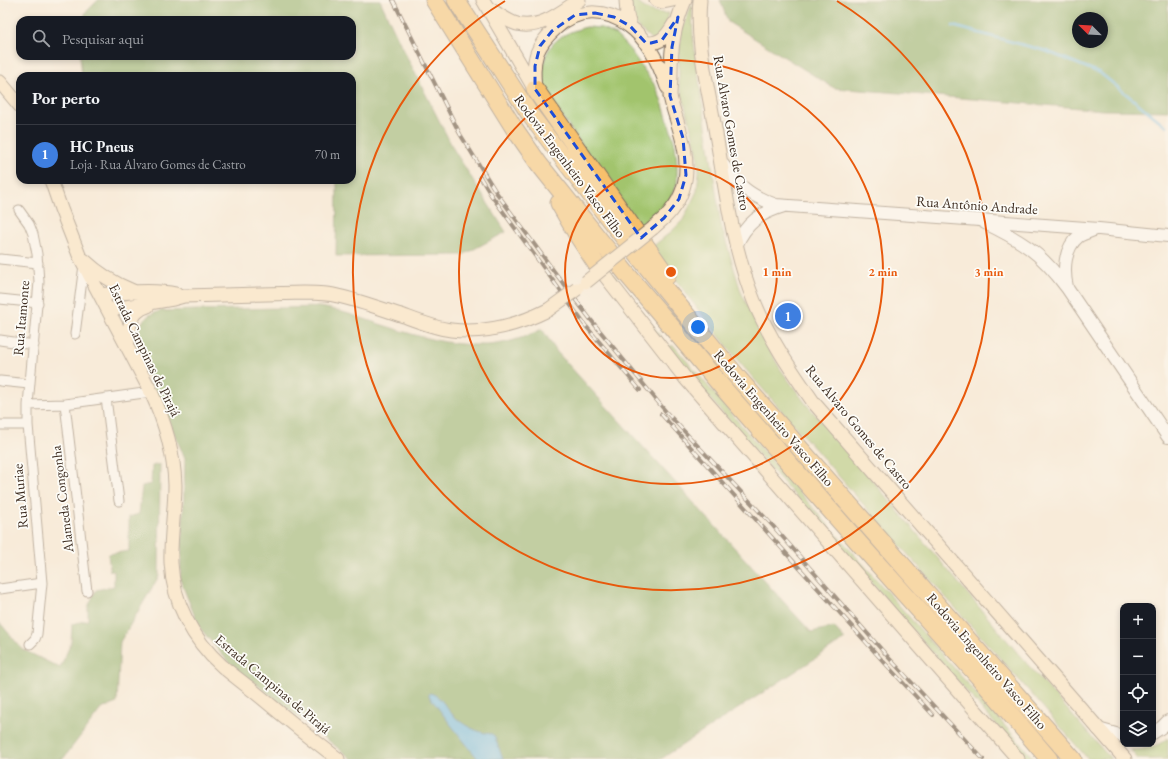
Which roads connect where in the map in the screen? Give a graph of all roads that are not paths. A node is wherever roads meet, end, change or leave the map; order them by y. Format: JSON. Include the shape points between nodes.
{"nodes":[{"id":1,"x":434,"y":0,"type":"edge"},
{"id":2,"x":456,"y":0,"type":"edge"},
{"id":3,"x":579,"y":0,"type":"edge"},
{"id":4,"x":626,"y":0,"type":"edge"},
{"id":5,"x":656,"y":0,"type":"edge"},
{"id":6,"x":673,"y":0,"type":"edge"},
{"id":7,"x":685,"y":0,"type":"edge"},
{"id":8,"x":700,"y":0,"type":"edge"},
{"id":9,"x":486,"y":4,"type":"edge"},
{"id":10,"x":678,"y":17,"type":"junction"},
{"id":11,"x":630,"y":26,"type":"junction"},
{"id":12,"x":646,"y":43,"type":"junction"},
{"id":13,"x":0,"y":82,"type":"edge"},
{"id":14,"x":535,"y":90,"type":"junction"},
{"id":15,"x":670,"y":96,"type":"junction"},
{"id":16,"x":16,"y":101,"type":"edge"},
{"id":17,"x":721,"y":162,"type":"junction"},
{"id":18,"x":539,"y":164,"type":"junction"},
{"id":19,"x":52,"y":184,"type":"edge"},
{"id":20,"x":785,"y":206,"type":"junction"},
{"id":21,"x":19,"y":210,"type":"dead end"},
{"id":22,"x":978,"y":220,"type":"junction"},
{"id":23,"x":1099,"y":229,"type":"junction"},
{"id":24,"x":1168,"y":236,"type":"edge"},
{"id":25,"x":736,"y":246,"type":"junction"},
{"id":26,"x":0,"y":259,"type":"edge"},
{"id":27,"x":81,"y":260,"type":"junction"},
{"id":28,"x":38,"y":263,"type":"junction"},
{"id":29,"x":599,"y":268,"type":"joint"},
{"id":30,"x":1067,"y":288,"type":"junction"},
{"id":31,"x":135,"y":292,"type":"junction"},
{"id":32,"x":100,"y":295,"type":"junction"},
{"id":33,"x":184,"y":296,"type":"junction"},
{"id":34,"x":0,"y":299,"type":"edge"},
{"id":35,"x":159,"y":302,"type":"junction"},
{"id":36,"x":38,"y":303,"type":"junction"},
{"id":37,"x":108,"y":310,"type":"junction"},
{"id":38,"x":76,"y":334,"type":"dead end"},
{"id":39,"x":0,"y":340,"type":"edge"},
{"id":40,"x":34,"y":345,"type":"junction"},
{"id":41,"x":129,"y":351,"type":"junction"},
{"id":42,"x":739,"y":379,"type":"junction"},
{"id":43,"x":0,"y":381,"type":"edge"},
{"id":44,"x":29,"y":384,"type":"junction"},
{"id":45,"x":151,"y":392,"type":"junction"},
{"id":46,"x":106,"y":398,"type":"junction"},
{"id":47,"x":65,"y":404,"type":"junction"},
{"id":48,"x":28,"y":405,"type":"junction"},
{"id":49,"x":0,"y":425,"type":"edge"},
{"id":50,"x":28,"y":425,"type":"junction"},
{"id":51,"x":1168,"y":437,"type":"edge"},
{"id":52,"x":119,"y":501,"type":"dead end"},
{"id":53,"x":42,"y":583,"type":"junction"},
{"id":54,"x":0,"y":589,"type":"edge"},
{"id":55,"x":87,"y":591,"type":"dead end"},
{"id":56,"x":30,"y":644,"type":"dead end"},
{"id":57,"x":1168,"y":721,"type":"edge"},
{"id":58,"x":1098,"y":729,"type":"junction"},
{"id":59,"x":1156,"y":731,"type":"edge"},
{"id":60,"x":1120,"y":735,"type":"edge"},
{"id":61,"x":338,"y":759,"type":"edge"},
{"id":62,"x":1018,"y":759,"type":"edge"},
{"id":63,"x":1049,"y":759,"type":"edge"},
{"id":64,"x":1072,"y":759,"type":"edge"},
{"id":65,"x":1125,"y":759,"type":"edge"}],
"edges":[{"from":1,"to":18,"type":"highway","name":"Rodovia Engenheiro Vasco Filho"},
{"from":2,"to":42,"type":"highway","name":"Rodovia Engenheiro Vasco Filho","via":[[531,116],[606,215]]},
{"from":3,"to":9,"type":"main road","via":[[557,15],[532,26],[516,24]]},
{"from":4,"to":11,"type":"main road"},
{"from":5,"to":6,"type":"main road"},
{"from":7,"to":10,"type":"main road"},
{"from":8,"to":17,"type":"main road","name":"Rua Alvaro Gomes de Castro","via":[[702,57]]},
{"from":9,"to":14,"type":"main road"},
{"from":10,"to":12,"type":"main road","via":[[662,40]]},
{"from":10,"to":15,"type":"main road","via":[[672,47]]},
{"from":11,"to":12,"type":"main road"},
{"from":11,"to":14,"type":"main road","via":[[606,14],[584,13],[566,20],[552,31],[540,46],[535,66]]},
{"from":12,"to":15,"type":"main road","via":[[662,72]]},
{"from":13,"to":16,"type":"main road"},
{"from":14,"to":42,"type":"highway"},
{"from":15,"to":33,"type":"main road","bridge":true,"via":[[685,154],[686,174],[679,200],[653,228],[582,286],[535,317],[510,325],[464,331],[432,326],[337,295],[304,293]]},
{"from":17,"to":20,"type":"street","name":"Rua Antônio Andrade","via":[[748,192],[776,205]]},
{"from":17,"to":25,"type":"main road","name":"Rua Alvaro Gomes de Castro"},
{"from":18,"to":29,"type":"highway","via":[[574,230]]},
{"from":18,"to":63,"type":"highway","name":"Rodovia Engenheiro Vasco Filho","via":[[626,273],[724,389]]},
{"from":19,"to":27,"type":"main road","name":"Estrada Campinas de Pirajá"},
{"from":20,"to":22,"type":"street","name":"Rua Antônio Andrade"},
{"from":20,"to":25,"type":"street","name":"Rua Antônio Andrade","via":[[766,212],[752,222],[740,236]]},
{"from":21,"to":28,"type":"street","name":"Rua Itamonte","via":[[30,224]]},
{"from":22,"to":23,"type":"street","name":"Rua Antônio Andrade"},
{"from":22,"to":30,"type":"street","via":[[1028,248],[1042,259]]},
{"from":23,"to":24,"type":"street","name":"Rua Antônio Andrade"},
{"from":23,"to":30,"type":"street","via":[[1079,236],[1068,251],[1064,269]]},
{"from":25,"to":58,"type":"main road","name":"Rua Alvaro Gomes de Castro","via":[[754,302],[770,334],[786,364],[814,402]]},
{"from":26,"to":28,"type":"street"},
{"from":27,"to":31,"type":"main road","via":[[100,274]]},
{"from":27,"to":32,"type":"main road","name":"Estrada Campinas de Pirajá"},
{"from":27,"to":38,"type":"street"},
{"from":28,"to":36,"type":"street","name":"Rua Itamonte"},
{"from":29,"to":62,"type":"main road","via":[[685,378]]},
{"from":30,"to":51,"type":"street"},
{"from":31,"to":32,"type":"main road"},
{"from":31,"to":33,"type":"main road","via":[[173,293]]},
{"from":32,"to":37,"type":"main road","name":"Estrada Campinas de Pirajá"},
{"from":33,"to":35,"type":"main road"},
{"from":34,"to":36,"type":"street"},
{"from":35,"to":37,"type":"main road"},
{"from":35,"to":41,"type":"main road","via":[[137,312],[133,318],[129,334]]},
{"from":36,"to":40,"type":"street","name":"Rua Itamonte"},
{"from":37,"to":41,"type":"main road","name":"Estrada Campinas de Pirajá"},
{"from":39,"to":40,"type":"street"},
{"from":40,"to":44,"type":"street","name":"Rua Itamonte"},
{"from":41,"to":45,"type":"main road","name":"Estrada Campinas de Pirajá"},
{"from":42,"to":64,"type":"highway","name":"Rodovia Engenheiro Vasco Filho"},
{"from":43,"to":44,"type":"street"},
{"from":44,"to":48,"type":"street","name":"Rua Itamonte"},
{"from":45,"to":46,"type":"street"},
{"from":45,"to":61,"type":"main road","name":"Estrada Campinas de Pirajá","via":[[166,430],[173,458],[173,577],[180,604],[191,630],[222,666]]},
{"from":46,"to":47,"type":"street"},
{"from":46,"to":52,"type":"street"},
{"from":47,"to":48,"type":"street"},
{"from":47,"to":55,"type":"street","name":"Alameda Congonha"},
{"from":48,"to":50,"type":"street","name":"Rua Muriae"},
{"from":49,"to":50,"type":"street"},
{"from":50,"to":53,"type":"street","name":"Rua Muriae"},
{"from":53,"to":54,"type":"street"},
{"from":53,"to":56,"type":"street","name":"Rua Muriae","via":[[38,628],[35,639]]},
{"from":57,"to":59,"type":"street"},
{"from":58,"to":60,"type":"street"},
{"from":58,"to":65,"type":"main road","name":"Rua Alvaro Gomes de Castro"}]}
